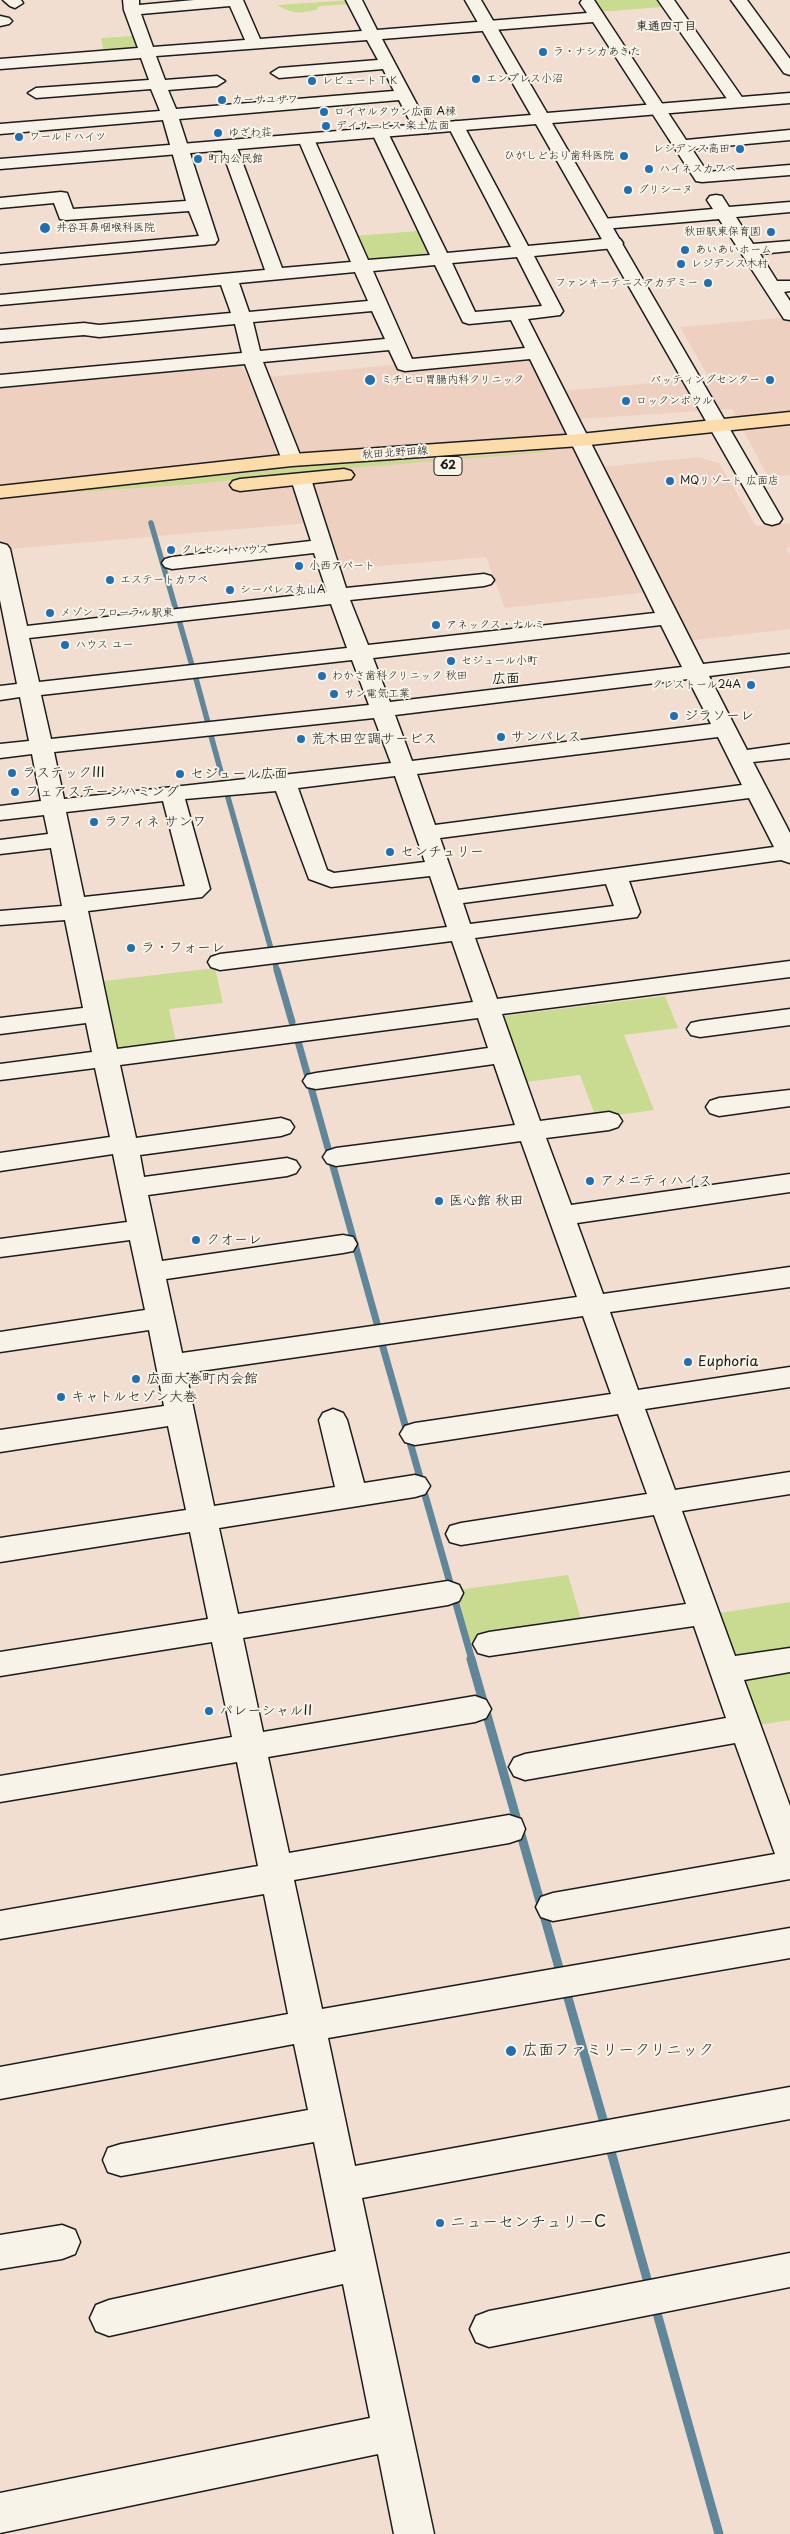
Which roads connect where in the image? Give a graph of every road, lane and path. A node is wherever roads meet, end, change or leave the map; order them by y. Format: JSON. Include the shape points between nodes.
{"nodes":[{"id":1,"x":354,"y":0,"type":"edge"},
{"id":2,"x":473,"y":0,"type":"edge"},
{"id":3,"x":585,"y":0,"type":"edge"},
{"id":4,"x":666,"y":0,"type":"edge"},
{"id":5,"x":738,"y":0,"type":"edge"},
{"id":6,"x":131,"y":5,"type":"edge"},
{"id":7,"x":597,"y":17,"type":"junction"},
{"id":8,"x":488,"y":25,"type":"junction"},
{"id":9,"x":373,"y":35,"type":"junction"},
{"id":10,"x":254,"y":44,"type":"junction"},
{"id":11,"x":146,"y":53,"type":"junction"},
{"id":12,"x":0,"y":64,"type":"edge"},
{"id":13,"x":388,"y":64,"type":"junction"},
{"id":14,"x":790,"y":70,"type":"edge"},
{"id":15,"x":279,"y":73,"type":"dead end"},
{"id":16,"x":217,"y":81,"type":"dead end"},
{"id":17,"x":157,"y":85,"type":"junction"},
{"id":18,"x":36,"y":93,"type":"dead end"},
{"id":19,"x":405,"y":95,"type":"junction"},
{"id":20,"x":790,"y":98,"type":"edge"},
{"id":21,"x":738,"y":103,"type":"junction"},
{"id":22,"x":658,"y":110,"type":"junction"},
{"id":23,"x":169,"y":114,"type":"junction"},
{"id":24,"x":542,"y":119,"type":"junction"},
{"id":25,"x":456,"y":126,"type":"junction"},
{"id":26,"x":0,"y":129,"type":"edge"},
{"id":27,"x":422,"y":129,"type":"junction"},
{"id":28,"x":380,"y":132,"type":"junction"},
{"id":29,"x":790,"y":135,"type":"edge"},
{"id":30,"x":306,"y":139,"type":"junction"},
{"id":31,"x":681,"y":144,"type":"junction"},
{"id":32,"x":228,"y":145,"type":"junction"},
{"id":33,"x":178,"y":149,"type":"junction"},
{"id":34,"x":0,"y":164,"type":"edge"},
{"id":35,"x":790,"y":170,"type":"edge"},
{"id":36,"x":702,"y":177,"type":"junction"},
{"id":37,"x":0,"y":203,"type":"edge"},
{"id":38,"x":196,"y":205,"type":"junction"},
{"id":39,"x":790,"y":207,"type":"edge"},
{"id":40,"x":725,"y":213,"type":"junction"},
{"id":41,"x":603,"y":224,"type":"junction"},
{"id":42,"x":614,"y":243,"type":"junction"},
{"id":43,"x":790,"y":246,"type":"edge"},
{"id":44,"x":112,"y":248,"type":"junction"},
{"id":45,"x":748,"y":250,"type":"junction"},
{"id":46,"x":523,"y":251,"type":"junction"},
{"id":47,"x":0,"y":259,"type":"edge"},
{"id":48,"x":442,"y":259,"type":"junction"},
{"id":49,"x":364,"y":266,"type":"junction"},
{"id":50,"x":118,"y":269,"type":"dead end"},
{"id":51,"x":276,"y":274,"type":"junction"},
{"id":52,"x":228,"y":278,"type":"junction"},
{"id":53,"x":781,"y":286,"type":"edge"},
{"id":54,"x":0,"y":300,"type":"edge"},
{"id":55,"x":379,"y":305,"type":"junction"},
{"id":56,"x":517,"y":314,"type":"junction"},
{"id":57,"x":790,"y":315,"type":"edge"},
{"id":58,"x":242,"y":317,"type":"junction"},
{"id":59,"x":0,"y":336,"type":"edge"},
{"id":60,"x":396,"y":344,"type":"junction"},
{"id":61,"x":537,"y":353,"type":"junction"},
{"id":62,"x":252,"y":357,"type":"junction"},
{"id":63,"x":0,"y":381,"type":"edge"},
{"id":64,"x":790,"y":418,"type":"edge"},
{"id":65,"x":723,"y":432,"type":"junction"},
{"id":66,"x":790,"y":433,"type":"edge"},
{"id":67,"x":583,"y":447,"type":"junction"},
{"id":68,"x":296,"y":470,"type":"junction"},
{"id":69,"x":0,"y":492,"type":"edge"},
{"id":70,"x":0,"y":508,"type":"edge"},
{"id":71,"x":772,"y":519,"type":"dead end"},
{"id":72,"x":322,"y":546,"type":"junction"},
{"id":73,"x":0,"y":549,"type":"edge"},
{"id":74,"x":172,"y":563,"type":"dead end"},
{"id":75,"x":3,"y":579,"type":"edge"},
{"id":76,"x":484,"y":580,"type":"dead end"},
{"id":77,"x":339,"y":596,"type":"junction"},
{"id":78,"x":668,"y":618,"type":"junction"},
{"id":79,"x":17,"y":633,"type":"junction"},
{"id":80,"x":361,"y":653,"type":"junction"},
{"id":81,"x":790,"y":660,"type":"edge"},
{"id":82,"x":694,"y":671,"type":"junction"},
{"id":83,"x":30,"y":690,"type":"junction"},
{"id":84,"x":0,"y":693,"type":"edge"},
{"id":85,"x":382,"y":709,"type":"junction"},
{"id":86,"x":726,"y":729,"type":"junction"},
{"id":87,"x":41,"y":746,"type":"junction"},
{"id":88,"x":0,"y":751,"type":"edge"},
{"id":89,"x":790,"y":751,"type":"edge"},
{"id":90,"x":741,"y":757,"type":"junction"},
{"id":91,"x":404,"y":768,"type":"junction"},
{"id":92,"x":285,"y":783,"type":"junction"},
{"id":93,"x":755,"y":790,"type":"junction"},
{"id":94,"x":172,"y":793,"type":"junction"},
{"id":95,"x":54,"y":807,"type":"junction"},
{"id":96,"x":0,"y":814,"type":"edge"},
{"id":97,"x":781,"y":822,"type":"edge"},
{"id":98,"x":427,"y":833,"type":"junction"},
{"id":99,"x":61,"y":840,"type":"junction"},
{"id":100,"x":0,"y":847,"type":"edge"},
{"id":101,"x":789,"y":854,"type":"edge"},
{"id":102,"x":439,"y":868,"type":"junction"},
{"id":103,"x":616,"y":877,"type":"junction"},
{"id":104,"x":449,"y":898,"type":"junction"},
{"id":105,"x":76,"y":908,"type":"junction"},
{"id":106,"x":0,"y":918,"type":"edge"},
{"id":107,"x":460,"y":933,"type":"junction"},
{"id":108,"x":220,"y":962,"type":"dead end"},
{"id":109,"x":790,"y":969,"type":"edge"},
{"id":110,"x":487,"y":1009,"type":"junction"},
{"id":111,"x":96,"y":1014,"type":"junction"},
{"id":112,"x":790,"y":1017,"type":"edge"},
{"id":113,"x":0,"y":1026,"type":"edge"},
{"id":114,"x":700,"y":1029,"type":"dead end"},
{"id":115,"x":503,"y":1054,"type":"junction"},
{"id":116,"x":105,"y":1058,"type":"junction"},
{"id":117,"x":0,"y":1072,"type":"edge"},
{"id":118,"x":316,"y":1081,"type":"dead end"},
{"id":119,"x":790,"y":1098,"type":"edge"},
{"id":120,"x":719,"y":1107,"type":"dead end"},
{"id":121,"x":608,"y":1121,"type":"dead end"},
{"id":122,"x":281,"y":1127,"type":"dead end"},
{"id":123,"x":532,"y":1130,"type":"junction"},
{"id":124,"x":124,"y":1146,"type":"junction"},
{"id":125,"x":336,"y":1157,"type":"dead end"},
{"id":126,"x":0,"y":1162,"type":"edge"},
{"id":127,"x":287,"y":1167,"type":"dead end"},
{"id":128,"x":790,"y":1183,"type":"edge"},
{"id":129,"x":133,"y":1188,"type":"junction"},
{"id":130,"x":561,"y":1216,"type":"junction"},
{"id":131,"x":141,"y":1229,"type":"junction"},
{"id":132,"x":343,"y":1244,"type":"dead end"},
{"id":133,"x":0,"y":1248,"type":"edge"},
{"id":134,"x":150,"y":1272,"type":"junction"},
{"id":135,"x":790,"y":1276,"type":"edge"},
{"id":136,"x":594,"y":1306,"type":"junction"},
{"id":137,"x":160,"y":1318,"type":"junction"},
{"id":138,"x":0,"y":1342,"type":"edge"},
{"id":139,"x":170,"y":1365,"type":"junction"},
{"id":140,"x":790,"y":1377,"type":"edge"},
{"id":141,"x":627,"y":1402,"type":"junction"},
{"id":142,"x":180,"y":1414,"type":"junction"},
{"id":143,"x":333,"y":1420,"type":"dead end"},
{"id":144,"x":415,"y":1434,"type":"dead end"},
{"id":145,"x":0,"y":1441,"type":"edge"},
{"id":146,"x":790,"y":1483,"type":"edge"},
{"id":147,"x":415,"y":1486,"type":"dead end"},
{"id":148,"x":352,"y":1495,"type":"junction"},
{"id":149,"x":664,"y":1502,"type":"junction"},
{"id":150,"x":202,"y":1518,"type":"junction"},
{"id":151,"x":461,"y":1534,"type":"dead end"},
{"id":152,"x":0,"y":1550,"type":"edge"},
{"id":153,"x":448,"y":1593,"type":"dead end"},
{"id":154,"x":703,"y":1612,"type":"junction"},
{"id":155,"x":224,"y":1628,"type":"junction"},
{"id":156,"x":489,"y":1644,"type":"dead end"},
{"id":157,"x":790,"y":1660,"type":"edge"},
{"id":158,"x":0,"y":1664,"type":"edge"},
{"id":159,"x":726,"y":1670,"type":"junction"},
{"id":160,"x":475,"y":1709,"type":"dead end"},
{"id":161,"x":744,"y":1728,"type":"junction"},
{"id":162,"x":250,"y":1745,"type":"junction"},
{"id":163,"x":525,"y":1767,"type":"dead end"},
{"id":164,"x":0,"y":1789,"type":"edge"},
{"id":165,"x":780,"y":1795,"type":"edge"},
{"id":166,"x":509,"y":1829,"type":"dead end"},
{"id":167,"x":790,"y":1851,"type":"edge"},
{"id":168,"x":790,"y":1865,"type":"edge"},
{"id":169,"x":277,"y":1873,"type":"junction"},
{"id":170,"x":553,"y":1907,"type":"dead end"},
{"id":171,"x":0,"y":1925,"type":"edge"},
{"id":172,"x":790,"y":1943,"type":"edge"},
{"id":173,"x":309,"y":2026,"type":"junction"},
{"id":174,"x":0,"y":2083,"type":"edge"},
{"id":175,"x":790,"y":2103,"type":"edge"},
{"id":176,"x":328,"y":2123,"type":"junction"},
{"id":177,"x":121,"y":2160,"type":"dead end"},
{"id":178,"x":341,"y":2185,"type":"junction"},
{"id":179,"x":62,"y":2242,"type":"dead end"},
{"id":180,"x":0,"y":2252,"type":"edge"},
{"id":181,"x":357,"y":2264,"type":"junction"},
{"id":182,"x":790,"y":2270,"type":"edge"},
{"id":183,"x":109,"y":2318,"type":"dead end"},
{"id":184,"x":489,"y":2328,"type":"dead end"},
{"id":185,"x":393,"y":2432,"type":"junction"},
{"id":186,"x":0,"y":2513,"type":"edge"},
{"id":187,"x":414,"y":2534,"type":"edge"}],
"edges":[{"from":1,"to":9,"type":"street"},
{"from":2,"to":8,"type":"street"},
{"from":3,"to":7,"type":"street"},
{"from":4,"to":21,"type":"street"},
{"from":5,"to":14,"type":"street"},
{"from":6,"to":10,"type":"street","via":[[236,1]]},
{"from":6,"to":11,"type":"street"},
{"from":7,"to":8,"type":"street"},
{"from":7,"to":22,"type":"street"},
{"from":8,"to":9,"type":"street"},
{"from":8,"to":24,"type":"street"},
{"from":9,"to":10,"type":"street","via":[[295,34]]},
{"from":9,"to":13,"type":"street"},
{"from":10,"to":11,"type":"street"},
{"from":11,"to":12,"type":"street"},
{"from":11,"to":17,"type":"street"},
{"from":13,"to":15,"type":"street"},
{"from":13,"to":19,"type":"street"},
{"from":16,"to":17,"type":"street"},
{"from":17,"to":18,"type":"street"},
{"from":17,"to":23,"type":"street"},
{"from":19,"to":23,"type":"street"},
{"from":19,"to":27,"type":"street"},
{"from":20,"to":21,"type":"street"},
{"from":21,"to":22,"type":"street"},
{"from":22,"to":24,"type":"street"},
{"from":22,"to":31,"type":"street"},
{"from":23,"to":26,"type":"street"},
{"from":23,"to":33,"type":"street"},
{"from":24,"to":25,"type":"street"},
{"from":24,"to":41,"type":"street"},
{"from":25,"to":27,"type":"street"},
{"from":25,"to":46,"type":"street"},
{"from":27,"to":28,"type":"street"},
{"from":28,"to":30,"type":"street"},
{"from":28,"to":48,"type":"street"},
{"from":29,"to":31,"type":"street"},
{"from":30,"to":32,"type":"street"},
{"from":30,"to":49,"type":"street"},
{"from":31,"to":36,"type":"street"},
{"from":32,"to":33,"type":"street"},
{"from":32,"to":51,"type":"street"},
{"from":33,"to":34,"type":"street"},
{"from":33,"to":38,"type":"street"},
{"from":35,"to":36,"type":"street"},
{"from":36,"to":40,"type":"street"},
{"from":37,"to":38,"type":"street","via":[[61,197],[66,215]]},
{"from":38,"to":44,"type":"street","via":[[209,240]]},
{"from":39,"to":40,"type":"street"},
{"from":40,"to":41,"type":"street"},
{"from":40,"to":45,"type":"street"},
{"from":41,"to":42,"type":"street"},
{"from":42,"to":46,"type":"street"},
{"from":42,"to":65,"type":"street"},
{"from":43,"to":45,"type":"street"},
{"from":44,"to":47,"type":"street"},
{"from":44,"to":50,"type":"street"},
{"from":45,"to":53,"type":"street"},
{"from":46,"to":48,"type":"street"},
{"from":46,"to":56,"type":"street","via":[[554,311]]},
{"from":48,"to":49,"type":"street"},
{"from":48,"to":56,"type":"street","via":[[469,318]]},
{"from":49,"to":51,"type":"street"},
{"from":49,"to":55,"type":"street"},
{"from":51,"to":52,"type":"street"},
{"from":52,"to":54,"type":"street"},
{"from":52,"to":58,"type":"street"},
{"from":53,"to":57,"type":"street"},
{"from":55,"to":58,"type":"street"},
{"from":55,"to":60,"type":"street"},
{"from":56,"to":61,"type":"street"},
{"from":58,"to":59,"type":"street","via":[[99,331],[84,329]]},
{"from":58,"to":62,"type":"street"},
{"from":60,"to":61,"type":"street","via":[[406,365]]},
{"from":60,"to":62,"type":"street"},
{"from":61,"to":67,"type":"street"},
{"from":62,"to":63,"type":"street"},
{"from":62,"to":68,"type":"street"},
{"from":64,"to":65,"type":"main road","name":"秋田北野田線","number":"62"},
{"from":65,"to":66,"type":"main road","name":"秋田北野田線","number":"62"},
{"from":65,"to":67,"type":"main road","name":"秋田北野田線","number":"62"},
{"from":65,"to":71,"type":"street"},
{"from":67,"to":68,"type":"main road","name":"秋田北野田線","number":"62"},
{"from":67,"to":78,"type":"street"},
{"from":68,"to":69,"type":"main road","name":"秋田北野田線","number":"62"},
{"from":68,"to":70,"type":"main road","name":"秋田北野田線","number":"62"},
{"from":68,"to":72,"type":"street"},
{"from":72,"to":74,"type":"street"},
{"from":72,"to":77,"type":"street"},
{"from":73,"to":75,"type":"street"},
{"from":75,"to":79,"type":"street"},
{"from":76,"to":77,"type":"street"},
{"from":77,"to":79,"type":"street"},
{"from":77,"to":80,"type":"street"},
{"from":78,"to":80,"type":"street"},
{"from":78,"to":82,"type":"street"},
{"from":79,"to":83,"type":"street"},
{"from":80,"to":83,"type":"street"},
{"from":80,"to":85,"type":"street"},
{"from":81,"to":82,"type":"street"},
{"from":82,"to":85,"type":"street"},
{"from":82,"to":86,"type":"street"},
{"from":83,"to":84,"type":"street"},
{"from":83,"to":87,"type":"street"},
{"from":85,"to":87,"type":"street"},
{"from":85,"to":91,"type":"street"},
{"from":86,"to":90,"type":"street"},
{"from":86,"to":91,"type":"street"},
{"from":87,"to":88,"type":"street"},
{"from":87,"to":95,"type":"street"},
{"from":89,"to":90,"type":"street"},
{"from":90,"to":93,"type":"street"},
{"from":91,"to":92,"type":"street"},
{"from":91,"to":98,"type":"street"},
{"from":92,"to":94,"type":"street"},
{"from":92,"to":102,"type":"street","via":[[317,874],[332,880]]},
{"from":93,"to":97,"type":"street"},
{"from":93,"to":98,"type":"street"},
{"from":94,"to":95,"type":"street"},
{"from":94,"to":105,"type":"street","via":[[198,889]]},
{"from":95,"to":96,"type":"street"},
{"from":95,"to":99,"type":"street"},
{"from":97,"to":101,"type":"street"},
{"from":98,"to":102,"type":"street"},
{"from":99,"to":100,"type":"street"},
{"from":99,"to":105,"type":"street"},
{"from":101,"to":103,"type":"street"},
{"from":102,"to":104,"type":"street"},
{"from":103,"to":104,"type":"street"},
{"from":103,"to":107,"type":"street","via":[[628,912]]},
{"from":104,"to":107,"type":"street"},
{"from":105,"to":106,"type":"street"},
{"from":105,"to":111,"type":"street"},
{"from":107,"to":108,"type":"street"},
{"from":107,"to":110,"type":"street"},
{"from":109,"to":110,"type":"street"},
{"from":110,"to":115,"type":"street"},
{"from":110,"to":116,"type":"street"},
{"from":111,"to":113,"type":"street"},
{"from":111,"to":116,"type":"street"},
{"from":112,"to":114,"type":"street"},
{"from":115,"to":118,"type":"street"},
{"from":115,"to":123,"type":"street"},
{"from":116,"to":117,"type":"street"},
{"from":116,"to":124,"type":"street"},
{"from":119,"to":120,"type":"street"},
{"from":121,"to":123,"type":"street"},
{"from":122,"to":124,"type":"street"},
{"from":123,"to":125,"type":"street"},
{"from":123,"to":130,"type":"street"},
{"from":124,"to":126,"type":"street"},
{"from":124,"to":129,"type":"street"},
{"from":127,"to":129,"type":"street"},
{"from":128,"to":130,"type":"street"},
{"from":129,"to":131,"type":"street"},
{"from":130,"to":136,"type":"street"},
{"from":131,"to":133,"type":"street"},
{"from":131,"to":134,"type":"street"},
{"from":132,"to":134,"type":"street"},
{"from":134,"to":137,"type":"street"},
{"from":135,"to":136,"type":"street"},
{"from":136,"to":139,"type":"street"},
{"from":136,"to":141,"type":"street"},
{"from":137,"to":138,"type":"street"},
{"from":137,"to":139,"type":"street"},
{"from":139,"to":142,"type":"street"},
{"from":140,"to":141,"type":"street"},
{"from":141,"to":144,"type":"street"},
{"from":141,"to":149,"type":"street"},
{"from":142,"to":145,"type":"street"},
{"from":142,"to":150,"type":"street"},
{"from":143,"to":148,"type":"street"},
{"from":146,"to":149,"type":"street"},
{"from":147,"to":148,"type":"street"},
{"from":148,"to":150,"type":"street"},
{"from":149,"to":151,"type":"street"},
{"from":149,"to":154,"type":"street"},
{"from":150,"to":152,"type":"street"},
{"from":150,"to":155,"type":"street"},
{"from":153,"to":155,"type":"street"},
{"from":154,"to":156,"type":"street"},
{"from":154,"to":159,"type":"street"},
{"from":155,"to":158,"type":"street"},
{"from":155,"to":162,"type":"street"},
{"from":157,"to":159,"type":"street"},
{"from":159,"to":161,"type":"street"},
{"from":160,"to":162,"type":"street"},
{"from":161,"to":163,"type":"street"},
{"from":161,"to":165,"type":"street"},
{"from":162,"to":164,"type":"street"},
{"from":162,"to":169,"type":"street"},
{"from":165,"to":167,"type":"street"},
{"from":166,"to":169,"type":"street"},
{"from":168,"to":170,"type":"street"},
{"from":169,"to":171,"type":"street"},
{"from":169,"to":173,"type":"street"},
{"from":172,"to":173,"type":"street"},
{"from":173,"to":174,"type":"street"},
{"from":173,"to":176,"type":"street"},
{"from":175,"to":178,"type":"street"},
{"from":176,"to":177,"type":"street"},
{"from":176,"to":178,"type":"street"},
{"from":178,"to":181,"type":"street"},
{"from":179,"to":180,"type":"street"},
{"from":181,"to":183,"type":"street"},
{"from":181,"to":185,"type":"street"},
{"from":182,"to":184,"type":"street"},
{"from":185,"to":186,"type":"street"},
{"from":185,"to":187,"type":"street"}]}
